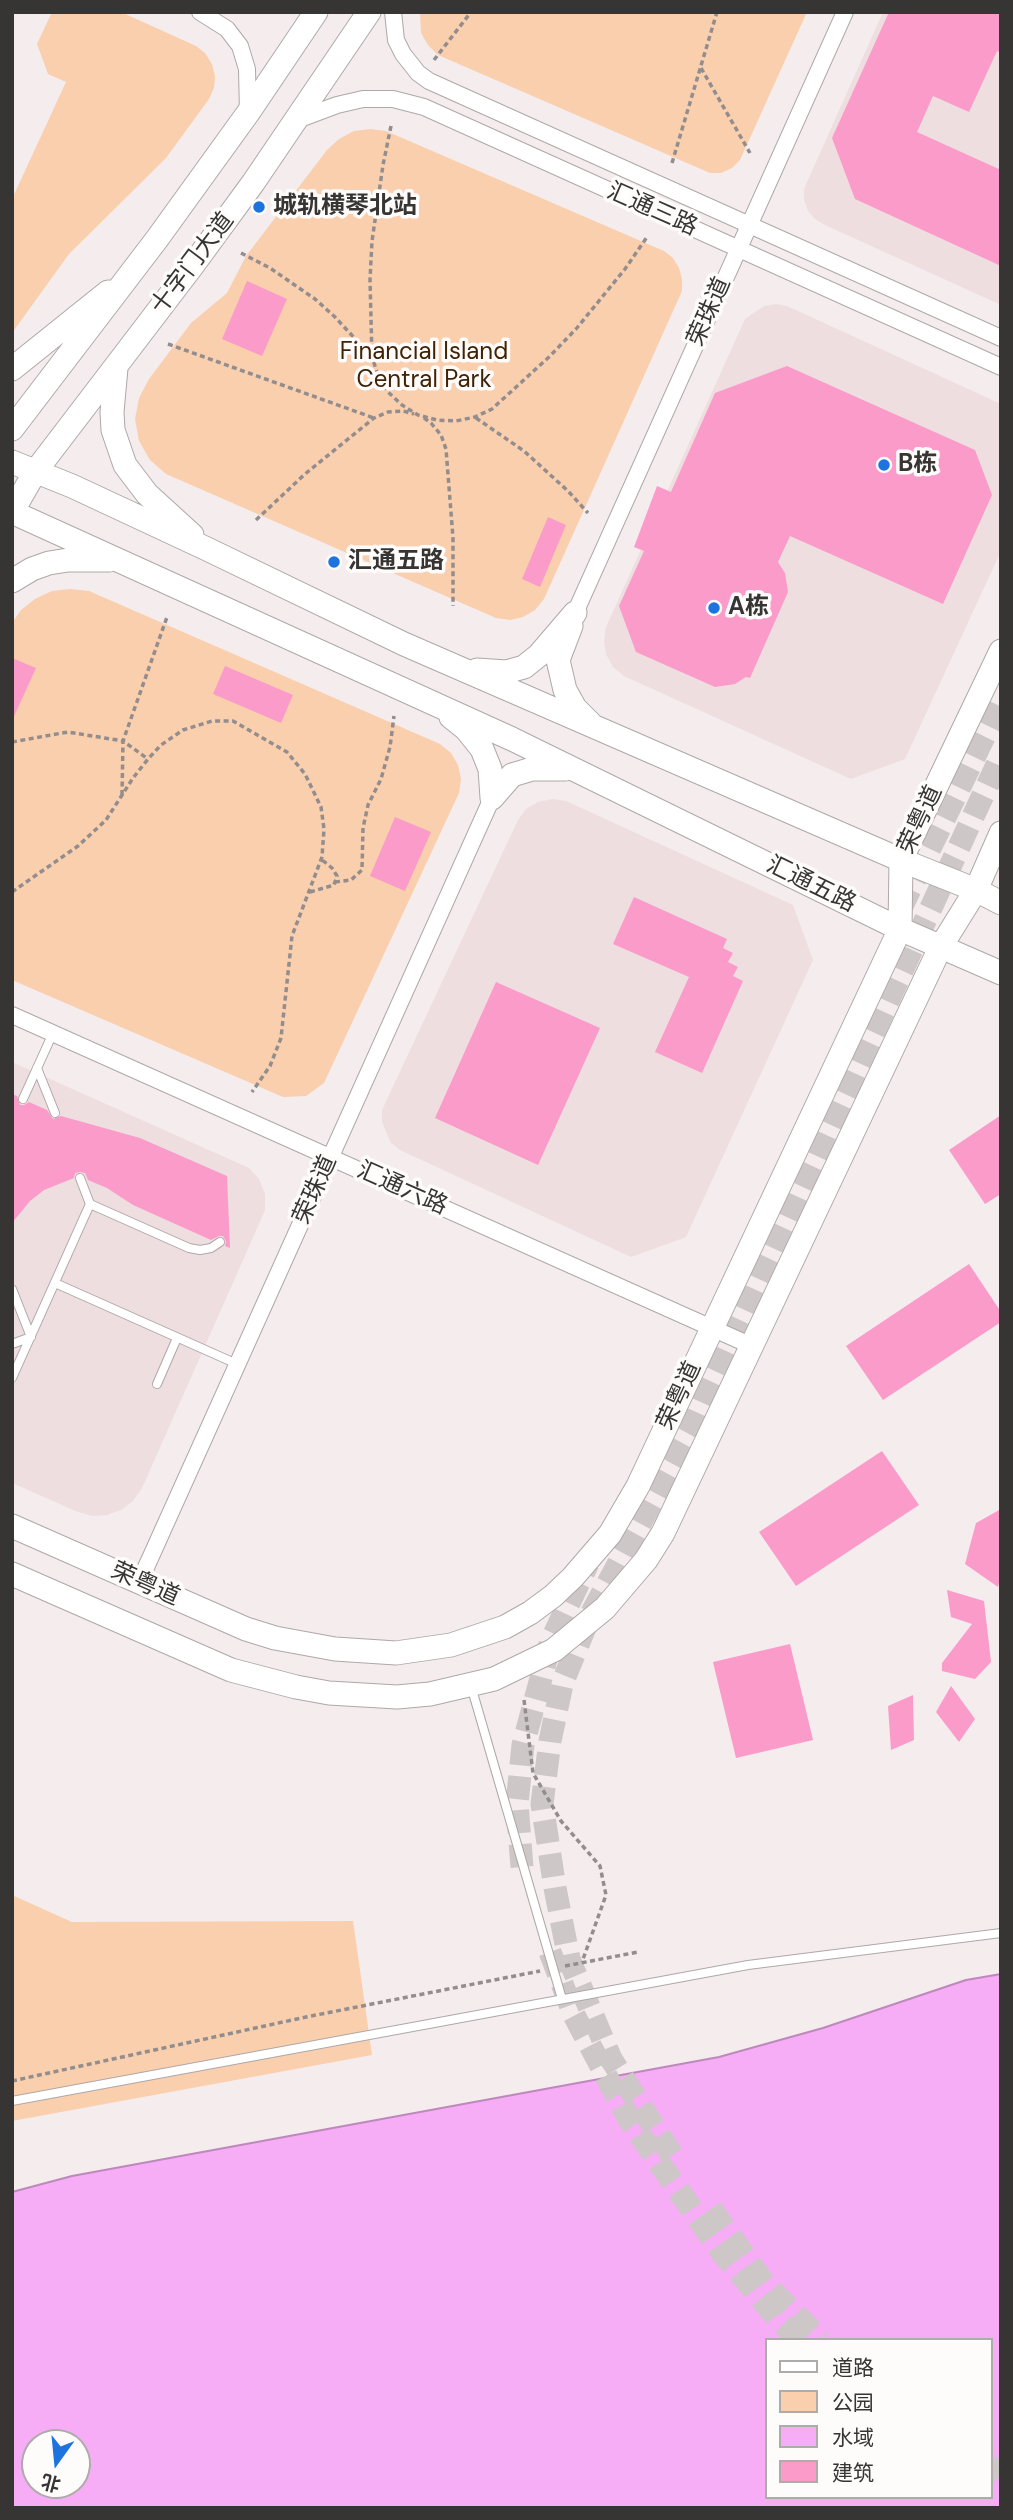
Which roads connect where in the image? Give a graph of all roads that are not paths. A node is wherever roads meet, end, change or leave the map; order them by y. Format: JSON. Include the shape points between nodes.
{"nodes":[{"id":1,"x":200,"y":12,"type":"edge"},
{"id":2,"x":316,"y":12,"type":"edge"},
{"id":3,"x":369,"y":12,"type":"edge"},
{"id":4,"x":393,"y":12,"type":"edge"},
{"id":5,"x":845,"y":12,"type":"edge"},
{"id":6,"x":248,"y":113,"type":"junction"},
{"id":7,"x":297,"y":120,"type":"junction"},
{"id":8,"x":749,"y":225,"type":"junction"},
{"id":9,"x":739,"y":249,"type":"junction"},
{"id":10,"x":135,"y":270,"type":"junction"},
{"id":11,"x":1001,"y":338,"type":"edge"},
{"id":12,"x":1001,"y":367,"type":"edge"},
{"id":13,"x":116,"y":368,"type":"junction"},
{"id":14,"x":12,"y":369,"type":"edge"},
{"id":15,"x":12,"y":429,"type":"edge"},
{"id":16,"x":12,"y":462,"type":"edge"},
{"id":17,"x":35,"y":471,"type":"junction"},
{"id":18,"x":12,"y":512,"type":"edge"},
{"id":19,"x":207,"y":549,"type":"junction"},
{"id":20,"x":118,"y":559,"type":"junction"},
{"id":21,"x":12,"y":582,"type":"edge"},
{"id":22,"x":575,"y":613,"type":"junction"},
{"id":23,"x":1001,"y":651,"type":"edge"},
{"id":24,"x":462,"y":668,"type":"junction"},
{"id":25,"x":435,"y":704,"type":"junction"},
{"id":26,"x":593,"y":727,"type":"junction"},
{"id":27,"x":575,"y":770,"type":"junction"},
{"id":28,"x":492,"y":798,"type":"junction"},
{"id":29,"x":1001,"y":833,"type":"edge"},
{"id":30,"x":901,"y":860,"type":"junction"},
{"id":31,"x":976,"y":890,"type":"junction"},
{"id":32,"x":1001,"y":903,"type":"edge"},
{"id":33,"x":900,"y":929,"type":"junction"},
{"id":34,"x":940,"y":948,"type":"junction"},
{"id":35,"x":1001,"y":974,"type":"edge"},
{"id":36,"x":12,"y":1015,"type":"edge"},
{"id":37,"x":53,"y":1033,"type":"junction"},
{"id":38,"x":37,"y":1068,"type":"junction"},
{"id":39,"x":23,"y":1099,"type":"dead end"},
{"id":40,"x":55,"y":1114,"type":"dead end"},
{"id":41,"x":331,"y":1157,"type":"junction"},
{"id":42,"x":80,"y":1178,"type":"dead end"},
{"id":43,"x":90,"y":1204,"type":"junction"},
{"id":44,"x":220,"y":1242,"type":"dead end"},
{"id":45,"x":55,"y":1283,"type":"junction"},
{"id":46,"x":12,"y":1289,"type":"edge"},
{"id":47,"x":712,"y":1328,"type":"junction"},
{"id":48,"x":31,"y":1337,"type":"junction"},
{"id":49,"x":177,"y":1338,"type":"junction"},
{"id":50,"x":12,"y":1344,"type":"edge"},
{"id":51,"x":752,"y":1346,"type":"junction"},
{"id":52,"x":237,"y":1364,"type":"junction"},
{"id":53,"x":12,"y":1378,"type":"edge"},
{"id":54,"x":157,"y":1384,"type":"dead end"},
{"id":55,"x":12,"y":1526,"type":"edge"},
{"id":56,"x":12,"y":1574,"type":"edge"},
{"id":57,"x":139,"y":1583,"type":"junction"},
{"id":58,"x":471,"y":1685,"type":"junction"},
{"id":59,"x":1001,"y":1933,"type":"edge"},
{"id":60,"x":562,"y":1999,"type":"junction"},
{"id":61,"x":12,"y":2101,"type":"edge"}],
"edges":[{"from":1,"to":6,"type":"street","via":[[227,29],[240,46],[247,69]]},
{"from":2,"to":6,"type":"street","name":"十字门大道"},
{"from":3,"to":7,"type":"street","name":"十字门大道"},
{"from":4,"to":8,"type":"street","name":"汇通三路","via":[[396,40],[403,54],[429,81]]},
{"from":5,"to":8,"type":"street","name":"荣珠道"},
{"from":6,"to":10,"type":"street","name":"十字门大道"},
{"from":7,"to":9,"type":"street","name":"汇通三路","via":[[350,101],[408,102]]},
{"from":7,"to":13,"type":"street","name":"十字门大道"},
{"from":8,"to":9,"type":"street","name":"荣珠道"},
{"from":8,"to":11,"type":"street","name":"汇通三路"},
{"from":9,"to":12,"type":"street","name":"汇通三路"},
{"from":9,"to":22,"type":"street","name":"荣珠道"},
{"from":10,"to":14,"type":"street"},
{"from":10,"to":15,"type":"street","name":"十字门大道"},
{"from":13,"to":17,"type":"street","name":"十字门大道"},
{"from":13,"to":19,"type":"street","via":[[111,412],[125,465],[147,494]]},
{"from":16,"to":17,"type":"street"},
{"from":17,"to":18,"type":"street","name":"十字门大道"},
{"from":17,"to":19,"type":"street"},
{"from":18,"to":20,"type":"street","name":"汇通五路"},
{"from":19,"to":24,"type":"street"},
{"from":20,"to":21,"type":"street","via":[[49,563]]},
{"from":20,"to":25,"type":"street","name":"汇通五路"},
{"from":22,"to":24,"type":"street","via":[[524,667],[506,672]]},
{"from":22,"to":26,"type":"street","via":[[558,660],[565,690]]},
{"from":23,"to":30,"type":"street","name":"荣粤道"},
{"from":24,"to":26,"type":"street"},
{"from":25,"to":27,"type":"street","name":"汇通五路"},
{"from":25,"to":28,"type":"street","via":[[482,749],[490,769]]},
{"from":26,"to":30,"type":"street"},
{"from":27,"to":28,"type":"street","via":[[556,767],[512,775]]},
{"from":27,"to":33,"type":"street","name":"汇通五路"},
{"from":28,"to":41,"type":"street","name":"荣珠道"},
{"from":29,"to":31,"type":"street","name":"荣粤道"},
{"from":30,"to":31,"type":"street"},
{"from":30,"to":33,"type":"street","name":"荣粤道"},
{"from":31,"to":32,"type":"street"},
{"from":31,"to":34,"type":"street","name":"荣粤道"},
{"from":33,"to":34,"type":"street","name":"汇通五路"},
{"from":33,"to":47,"type":"street","name":"荣粤道"},
{"from":34,"to":35,"type":"street","name":"汇通五路"},
{"from":34,"to":51,"type":"street","name":"荣粤道"},
{"from":36,"to":37,"type":"street","name":"汇通六路"},
{"from":37,"to":38,"type":"lane"},
{"from":37,"to":41,"type":"street","name":"汇通六路"},
{"from":38,"to":39,"type":"lane"},
{"from":38,"to":40,"type":"lane"},
{"from":41,"to":47,"type":"street","name":"汇通六路"},
{"from":41,"to":52,"type":"street","name":"荣珠道"},
{"from":42,"to":43,"type":"lane"},
{"from":43,"to":44,"type":"lane","via":[[189,1248],[211,1248]]},
{"from":43,"to":45,"type":"lane"},
{"from":45,"to":48,"type":"lane"},
{"from":45,"to":49,"type":"lane"},
{"from":46,"to":48,"type":"lane"},
{"from":47,"to":51,"type":"street","name":"汇通六路"},
{"from":47,"to":57,"type":"street","name":"荣粤道","via":[[638,1486],[610,1534],[553,1595],[505,1627],[424,1650],[335,1649],[246,1629]]},
{"from":48,"to":50,"type":"lane"},
{"from":48,"to":53,"type":"lane"},
{"from":49,"to":52,"type":"lane"},
{"from":49,"to":54,"type":"lane"},
{"from":51,"to":58,"type":"street","name":"荣粤道","via":[[677,1506],[626,1585],[554,1650]]},
{"from":52,"to":57,"type":"street","name":"荣珠道"},
{"from":55,"to":57,"type":"street","name":"荣粤道"},
{"from":56,"to":58,"type":"street","name":"荣粤道","via":[[194,1656],[264,1680],[329,1693],[397,1697]]},
{"from":58,"to":60,"type":"lane"},
{"from":59,"to":60,"type":"lane","via":[[748,1965]]},
{"from":60,"to":61,"type":"lane"}]}
